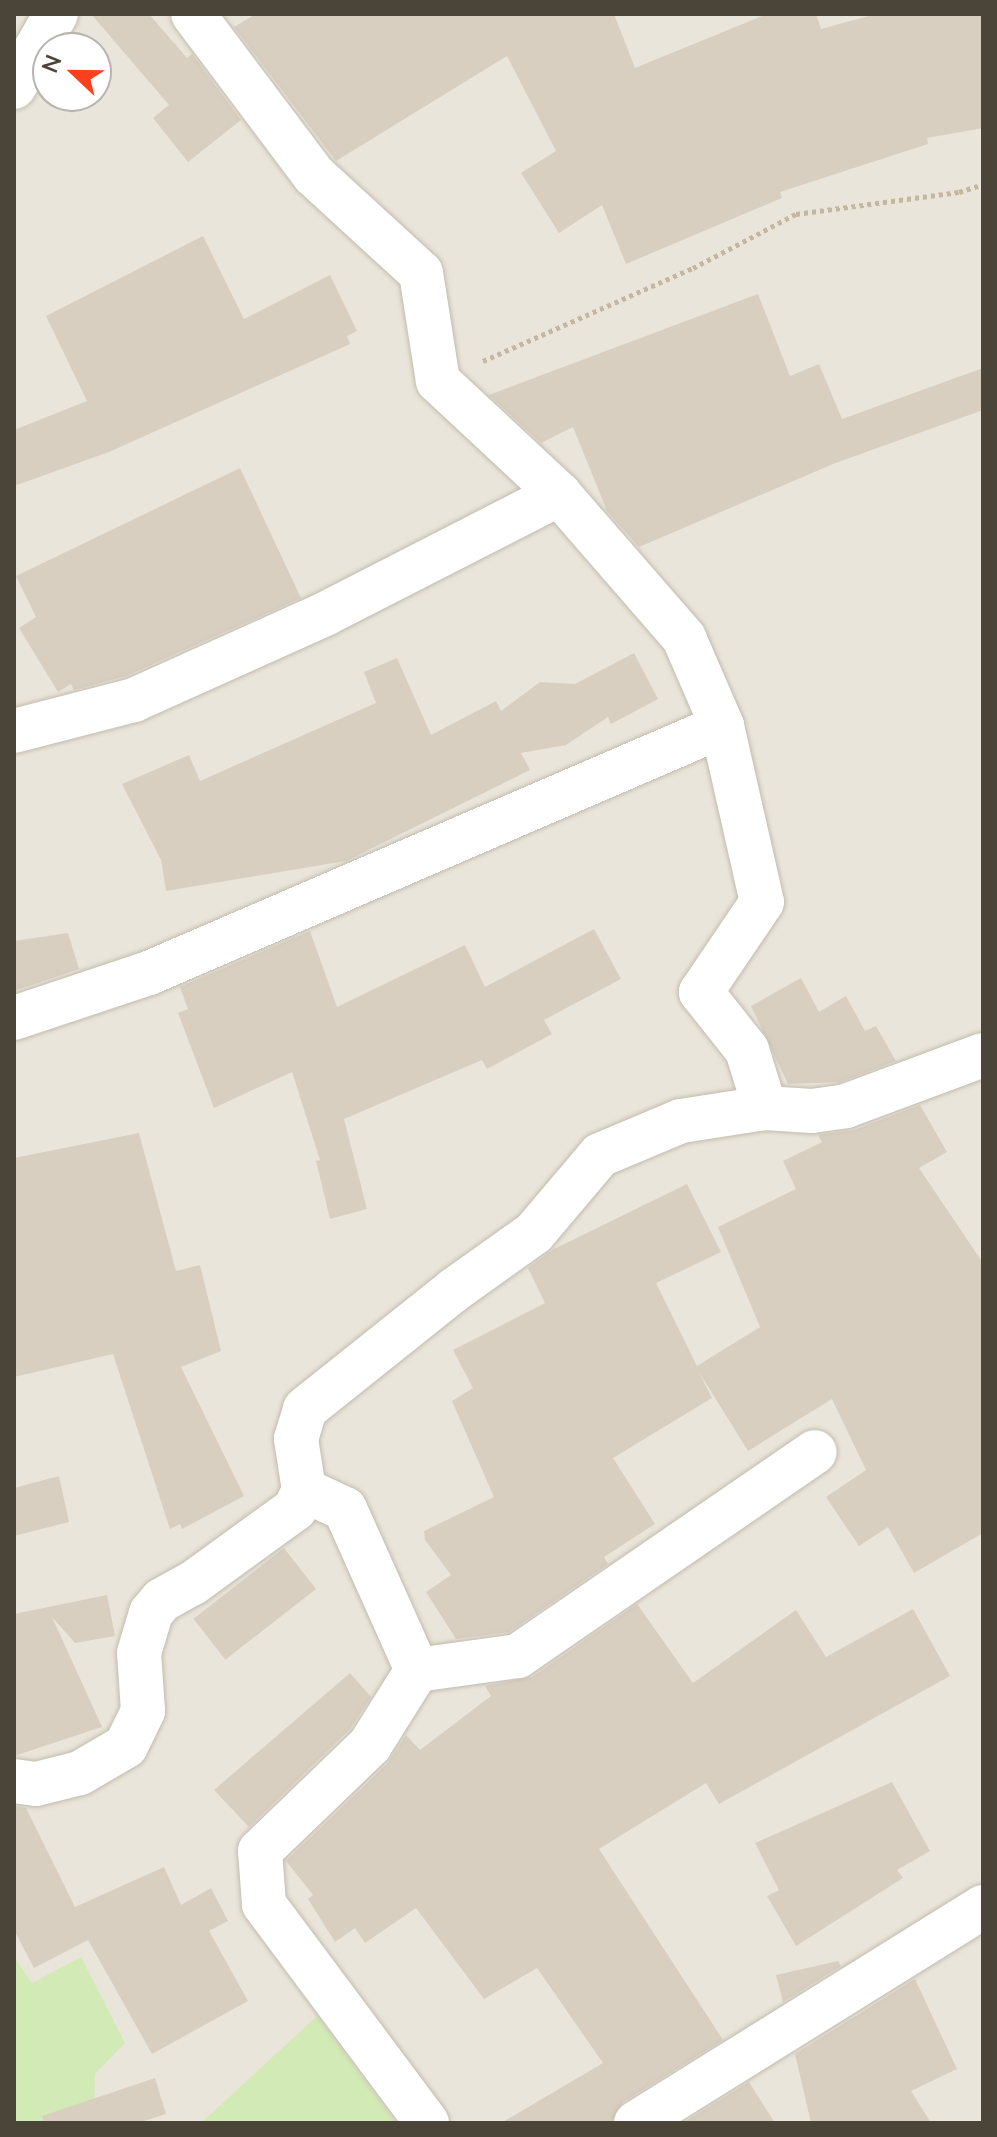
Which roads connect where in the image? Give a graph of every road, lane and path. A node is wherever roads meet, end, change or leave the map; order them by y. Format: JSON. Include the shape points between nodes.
{"nodes":[{"id":1,"x":56,"y":14,"type":"edge"},
{"id":2,"x":193,"y":14,"type":"edge"},
{"id":3,"x":14,"y":87,"type":"edge"},
{"id":4,"x":983,"y":184,"type":"edge"},
{"id":5,"x":438,"y":381,"type":"junction"},
{"id":6,"x":559,"y":494,"type":"junction"},
{"id":7,"x":722,"y":726,"type":"junction"},
{"id":8,"x":14,"y":731,"type":"edge"},
{"id":9,"x":14,"y":1018,"type":"edge"},
{"id":10,"x":983,"y":1055,"type":"edge"},
{"id":11,"x":765,"y":1108,"type":"junction"},
{"id":12,"x":815,"y":1452,"type":"dead end"},
{"id":13,"x":304,"y":1490,"type":"junction"},
{"id":14,"x":417,"y":1670,"type":"junction"},
{"id":15,"x":14,"y":1781,"type":"edge"},
{"id":16,"x":983,"y":1907,"type":"edge"},
{"id":17,"x":427,"y":2123,"type":"edge"},
{"id":18,"x":636,"y":2123,"type":"edge"}],
"edges":[{"from":1,"to":3,"type":"street"},
{"from":2,"to":5,"type":"street","via":[[314,175],[421,273]]},
{"from":4,"to":5,"type":"path","via":[[959,192],[796,214],[693,268]]},
{"from":5,"to":6,"type":"street"},
{"from":6,"to":7,"type":"street","via":[[684,638]]},
{"from":6,"to":8,"type":"street","via":[[325,614],[134,700]]},
{"from":7,"to":9,"type":"street","via":[[149,973]]},
{"from":7,"to":11,"type":"street","via":[[762,902],[701,992],[747,1050]]},
{"from":10,"to":11,"type":"street","via":[[846,1106],[812,1111]]},
{"from":11,"to":13,"type":"street","via":[[681,1121],[600,1155],[534,1233],[305,1409],[296,1439]]},
{"from":12,"to":14,"type":"street","via":[[518,1656]]},
{"from":13,"to":14,"type":"street","via":[[345,1509]]},
{"from":13,"to":15,"type":"street","via":[[295,1509],[268,1531],[162,1600],[151,1613],[139,1653],[143,1711],[126,1746],[80,1773],[36,1784]]},
{"from":14,"to":17,"type":"street","via":[[370,1745],[260,1851],[264,1904]]},
{"from":16,"to":18,"type":"street"}]}
